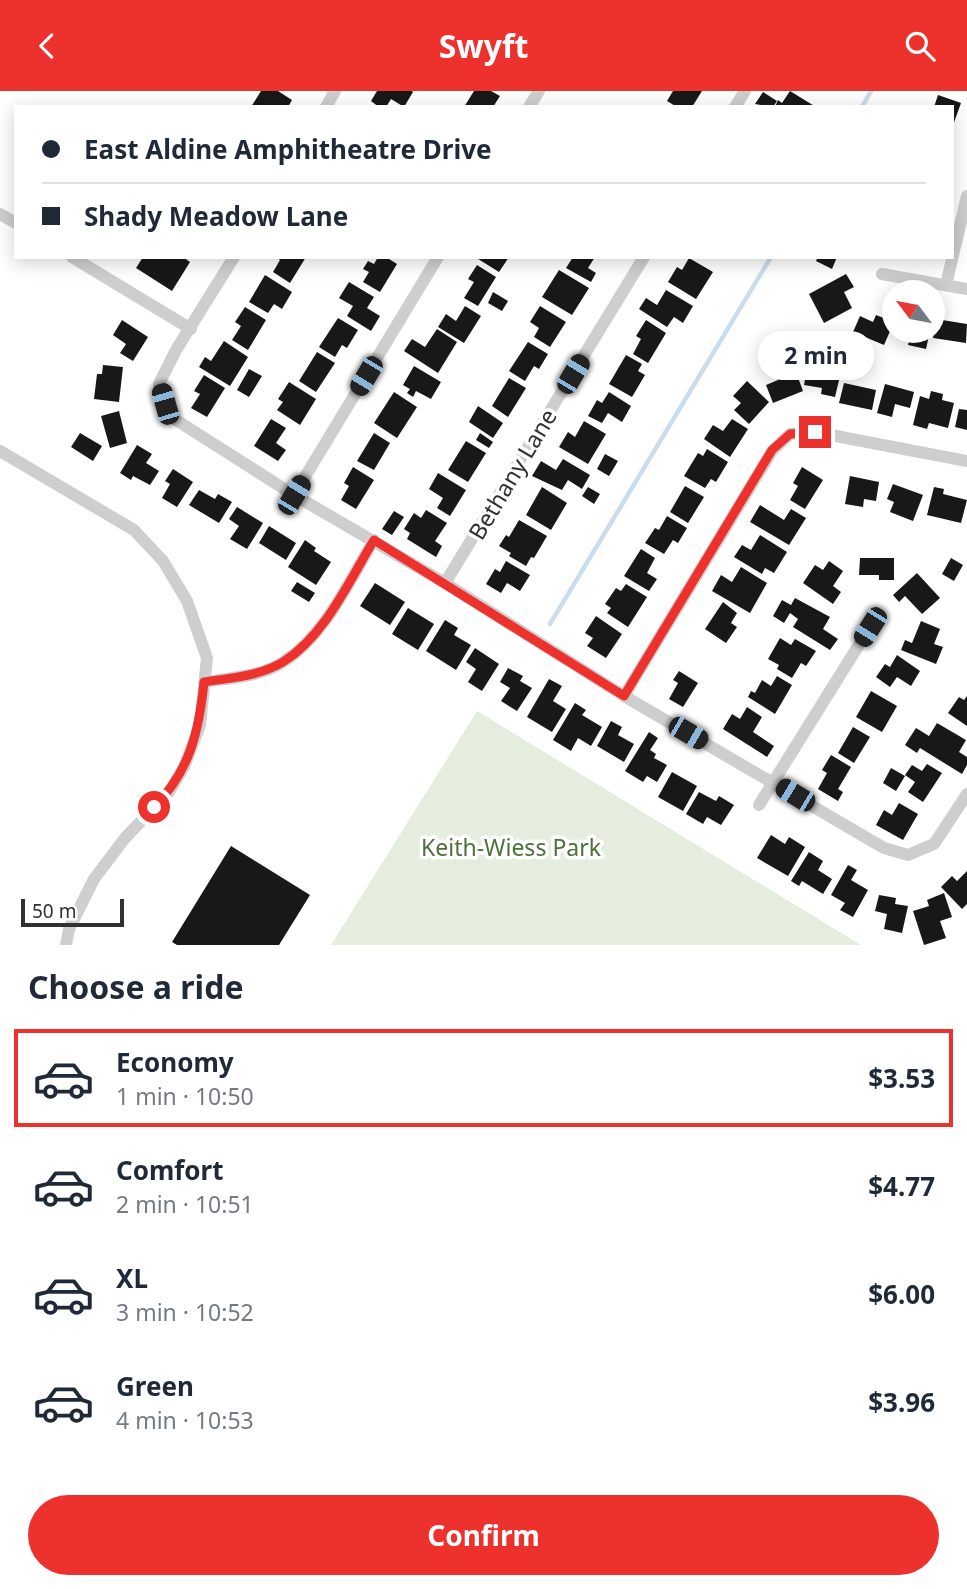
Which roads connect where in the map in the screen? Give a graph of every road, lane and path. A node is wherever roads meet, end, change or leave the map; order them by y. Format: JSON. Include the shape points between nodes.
{"nodes":[{"id":1,"x":967,"y":196,"type":"edge"},
{"id":2,"x":954,"y":251,"type":"edge"},
{"id":3,"x":75,"y":259,"type":"edge"},
{"id":4,"x":233,"y":259,"type":"edge"},
{"id":5,"x":437,"y":259,"type":"edge"},
{"id":6,"x":642,"y":259,"type":"edge"},
{"id":7,"x":952,"y":259,"type":"edge"},
{"id":8,"x":882,"y":274,"type":"dead end"},
{"id":9,"x":946,"y":285,"type":"junction"},
{"id":10,"x":967,"y":289,"type":"edge"},
{"id":11,"x":191,"y":329,"type":"junction"},
{"id":12,"x":0,"y":451,"type":"edge"},
{"id":13,"x":967,"y":461,"type":"edge"},
{"id":14,"x":294,"y":495,"type":"junction"},
{"id":15,"x":374,"y":540,"type":"junction"},
{"id":16,"x":445,"y":583,"type":"junction"},
{"id":17,"x":870,"y":627,"type":"dead end"},
{"id":18,"x":204,"y":682,"type":"junction"},
{"id":19,"x":624,"y":696,"type":"junction"},
{"id":20,"x":773,"y":782,"type":"junction"},
{"id":21,"x":967,"y":794,"type":"edge"},
{"id":22,"x":759,"y":805,"type":"dead end"},
{"id":23,"x":66,"y":945,"type":"edge"}],
"edges":[{"from":1,"to":2,"type":"street"},
{"from":3,"to":11,"type":"street"},
{"from":4,"to":11,"type":"street"},
{"from":5,"to":14,"type":"street"},
{"from":6,"to":16,"type":"street","name":"Bethany Lane"},
{"from":7,"to":9,"type":"street"},
{"from":8,"to":9,"type":"street"},
{"from":9,"to":10,"type":"street"},
{"from":11,"to":14,"type":"street","via":[[159,384],[165,404],[176,420]]},
{"from":12,"to":18,"type":"street","via":[[134,530],[163,561],[187,601],[207,657]]},
{"from":13,"to":19,"type":"street","via":[[815,432],[790,434],[772,450]]},
{"from":14,"to":15,"type":"street"},
{"from":15,"to":16,"type":"street"},
{"from":15,"to":18,"type":"street","via":[[328,615],[310,639],[283,662],[250,675]]},
{"from":16,"to":19,"type":"street"},
{"from":17,"to":20,"type":"street"},
{"from":18,"to":23,"type":"street","via":[[200,725],[184,767],[169,792],[94,879]]},
{"from":19,"to":20,"type":"street"},
{"from":20,"to":21,"type":"street","via":[[884,848],[908,855],[934,844]]},
{"from":20,"to":22,"type":"street"}]}
